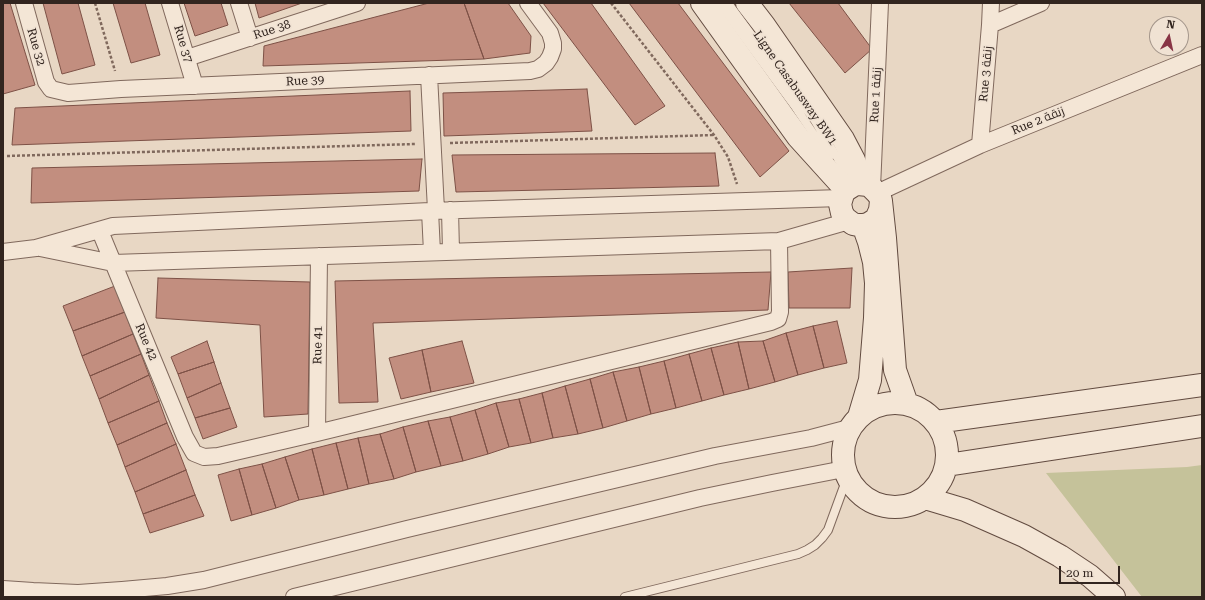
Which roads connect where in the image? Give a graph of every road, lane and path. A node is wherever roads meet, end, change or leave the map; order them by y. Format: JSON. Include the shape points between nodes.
{"nodes":[{"id":1,"x":24,"y":3,"type":"edge"},
{"id":2,"x":95,"y":3,"type":"edge"},
{"id":3,"x":170,"y":3,"type":"edge"},
{"id":4,"x":239,"y":3,"type":"edge"},
{"id":5,"x":357,"y":3,"type":"edge"},
{"id":6,"x":528,"y":3,"type":"edge"},
{"id":7,"x":611,"y":3,"type":"edge"},
{"id":8,"x":702,"y":3,"type":"edge"},
{"id":9,"x":719,"y":3,"type":"edge"},
{"id":10,"x":728,"y":3,"type":"edge"},
{"id":11,"x":747,"y":3,"type":"edge"},
{"id":12,"x":880,"y":3,"type":"edge"},
{"id":13,"x":991,"y":3,"type":"edge"},
{"id":14,"x":1040,"y":3,"type":"edge"},
{"id":15,"x":990,"y":24,"type":"junction"},
{"id":16,"x":250,"y":38,"type":"junction"},
{"id":17,"x":1202,"y":55,"type":"edge"},
{"id":18,"x":187,"y":58,"type":"junction"},
{"id":19,"x":429,"y":75,"type":"junction"},
{"id":20,"x":195,"y":86,"type":"junction"},
{"id":21,"x":51,"y":89,"type":"joint"},
{"id":22,"x":121,"y":89,"type":"junction"},
{"id":23,"x":714,"y":135,"type":"junction"},
{"id":24,"x":432,"y":143,"type":"junction"},
{"id":25,"x":980,"y":145,"type":"junction"},
{"id":26,"x":8,"y":156,"type":"dead end"},
{"id":27,"x":860,"y":191,"type":"junction"},
{"id":28,"x":740,"y":201,"type":"junction"},
{"id":29,"x":439,"y":210,"type":"junction"},
{"id":30,"x":856,"y":223,"type":"junction"},
{"id":31,"x":100,"y":231,"type":"junction"},
{"id":32,"x":779,"y":241,"type":"junction"},
{"id":33,"x":36,"y":248,"type":"junction"},
{"id":34,"x":451,"y":251,"type":"junction"},
{"id":35,"x":3,"y":252,"type":"edge"},
{"id":36,"x":432,"y":252,"type":"junction"},
{"id":37,"x":318,"y":256,"type":"junction"},
{"id":38,"x":113,"y":263,"type":"junction"},
{"id":39,"x":1202,"y":385,"type":"edge"},
{"id":40,"x":907,"y":404,"type":"junction"},
{"id":41,"x":936,"y":422,"type":"junction"},
{"id":42,"x":854,"y":423,"type":"junction"},
{"id":43,"x":1202,"y":426,"type":"edge"},
{"id":44,"x":317,"y":433,"type":"junction"},
{"id":45,"x":947,"y":465,"type":"junction"},
{"id":46,"x":846,"y":473,"type":"junction"},
{"id":47,"x":926,"y":498,"type":"junction"},
{"id":48,"x":3,"y":589,"type":"edge"},
{"id":49,"x":294,"y":597,"type":"edge"},
{"id":50,"x":625,"y":597,"type":"edge"},
{"id":51,"x":1114,"y":597,"type":"edge"}],
"edges":[{"from":1,"to":21,"type":"street","name":"Rue 32","via":[[46,82]]},
{"from":2,"to":22,"type":"path"},
{"from":3,"to":18,"type":"street","name":"Rue 37"},
{"from":4,"to":16,"type":"street"},
{"from":5,"to":16,"type":"street","name":"Rue 38"},
{"from":6,"to":19,"type":"street","name":"Rue 39","via":[[550,33],[553,43],[552,54],[542,66],[530,71]]},
{"from":7,"to":23,"type":"path"},
{"from":8,"to":27,"type":"main road","via":[[798,137]]},
{"from":9,"to":27,"type":"lane","name":"Ligne Casabusway BW1"},
{"from":10,"to":27,"type":"lane","name":"Ligne Casabusway BW1","via":[[815,121]]},
{"from":11,"to":27,"type":"main road","via":[[843,139],[854,160]]},
{"from":12,"to":27,"type":"street","name":"Rue 1 زنقة"},
{"from":13,"to":15,"type":"street","name":"Rue 3 زنقة"},
{"from":14,"to":15,"type":"street"},
{"from":15,"to":25,"type":"street","name":"Rue 3 زنقة"},
{"from":16,"to":18,"type":"street","name":"Rue 38"},
{"from":17,"to":25,"type":"street","name":"Rue 2 زنقة"},
{"from":18,"to":20,"type":"street","name":"Rue 37"},
{"from":19,"to":20,"type":"street","name":"Rue 39"},
{"from":19,"to":24,"type":"street"},
{"from":20,"to":22,"type":"street","name":"Rue 39"},
{"from":21,"to":22,"type":"street","name":"Rue 39","via":[[68,93]]},
{"from":23,"to":24,"type":"path"},
{"from":23,"to":28,"type":"path","via":[[728,157]]},
{"from":24,"to":26,"type":"path"},
{"from":24,"to":29,"type":"street"},
{"from":25,"to":27,"type":"street","name":"Rue 2 زنقة"},
{"from":27,"to":28,"type":"street"},
{"from":27,"to":30,"type":"main road","via":[[840,204],[845,218]]},
{"from":27,"to":30,"type":"main road","via":[[880,210],[876,218],[868,224]]},
{"from":27,"to":40,"type":"main road","via":[[886,250],[895,370]]},
{"from":28,"to":29,"type":"street"},
{"from":29,"to":31,"type":"street","via":[[113,226]]},
{"from":29,"to":34,"type":"street"},
{"from":29,"to":36,"type":"street"},
{"from":30,"to":32,"type":"street"},
{"from":30,"to":42,"type":"main road","via":[[869,242],[876,283],[870,380]]},
{"from":31,"to":33,"type":"street"},
{"from":31,"to":38,"type":"street","name":"Rue 42"},
{"from":32,"to":34,"type":"street"},
{"from":32,"to":44,"type":"street","via":[[780,312],[775,321]]},
{"from":33,"to":35,"type":"street"},
{"from":33,"to":38,"type":"street"},
{"from":34,"to":36,"type":"street"},
{"from":36,"to":37,"type":"street"},
{"from":37,"to":38,"type":"street"},
{"from":37,"to":44,"type":"street","name":"Rue 41"},
{"from":38,"to":44,"type":"street","name":"Rue 42","via":[[194,453],[204,457],[218,456]]},
{"from":39,"to":41,"type":"main road"},
{"from":40,"to":41,"type":"main road","via":[[923,410]]},
{"from":40,"to":42,"type":"main road","via":[[890,402],[873,407]]},
{"from":41,"to":45,"type":"main road","via":[[944,435],[948,450]]},
{"from":42,"to":46,"type":"main road","via":[[843,448]]},
{"from":42,"to":48,"type":"street","via":[[811,438],[707,458],[204,580],[167,586],[78,593]]},
{"from":43,"to":45,"type":"main road"},
{"from":45,"to":47,"type":"main road","via":[[943,478]]},
{"from":46,"to":47,"type":"main road","via":[[858,493],[873,503],[891,508],[909,506]]},
{"from":46,"to":49,"type":"street","via":[[772,483],[700,498]]},
{"from":46,"to":50,"type":"lane","via":[[828,530],[807,550]]},
{"from":47,"to":51,"type":"main road","via":[[965,510],[1024,536],[1090,576]]}]}
